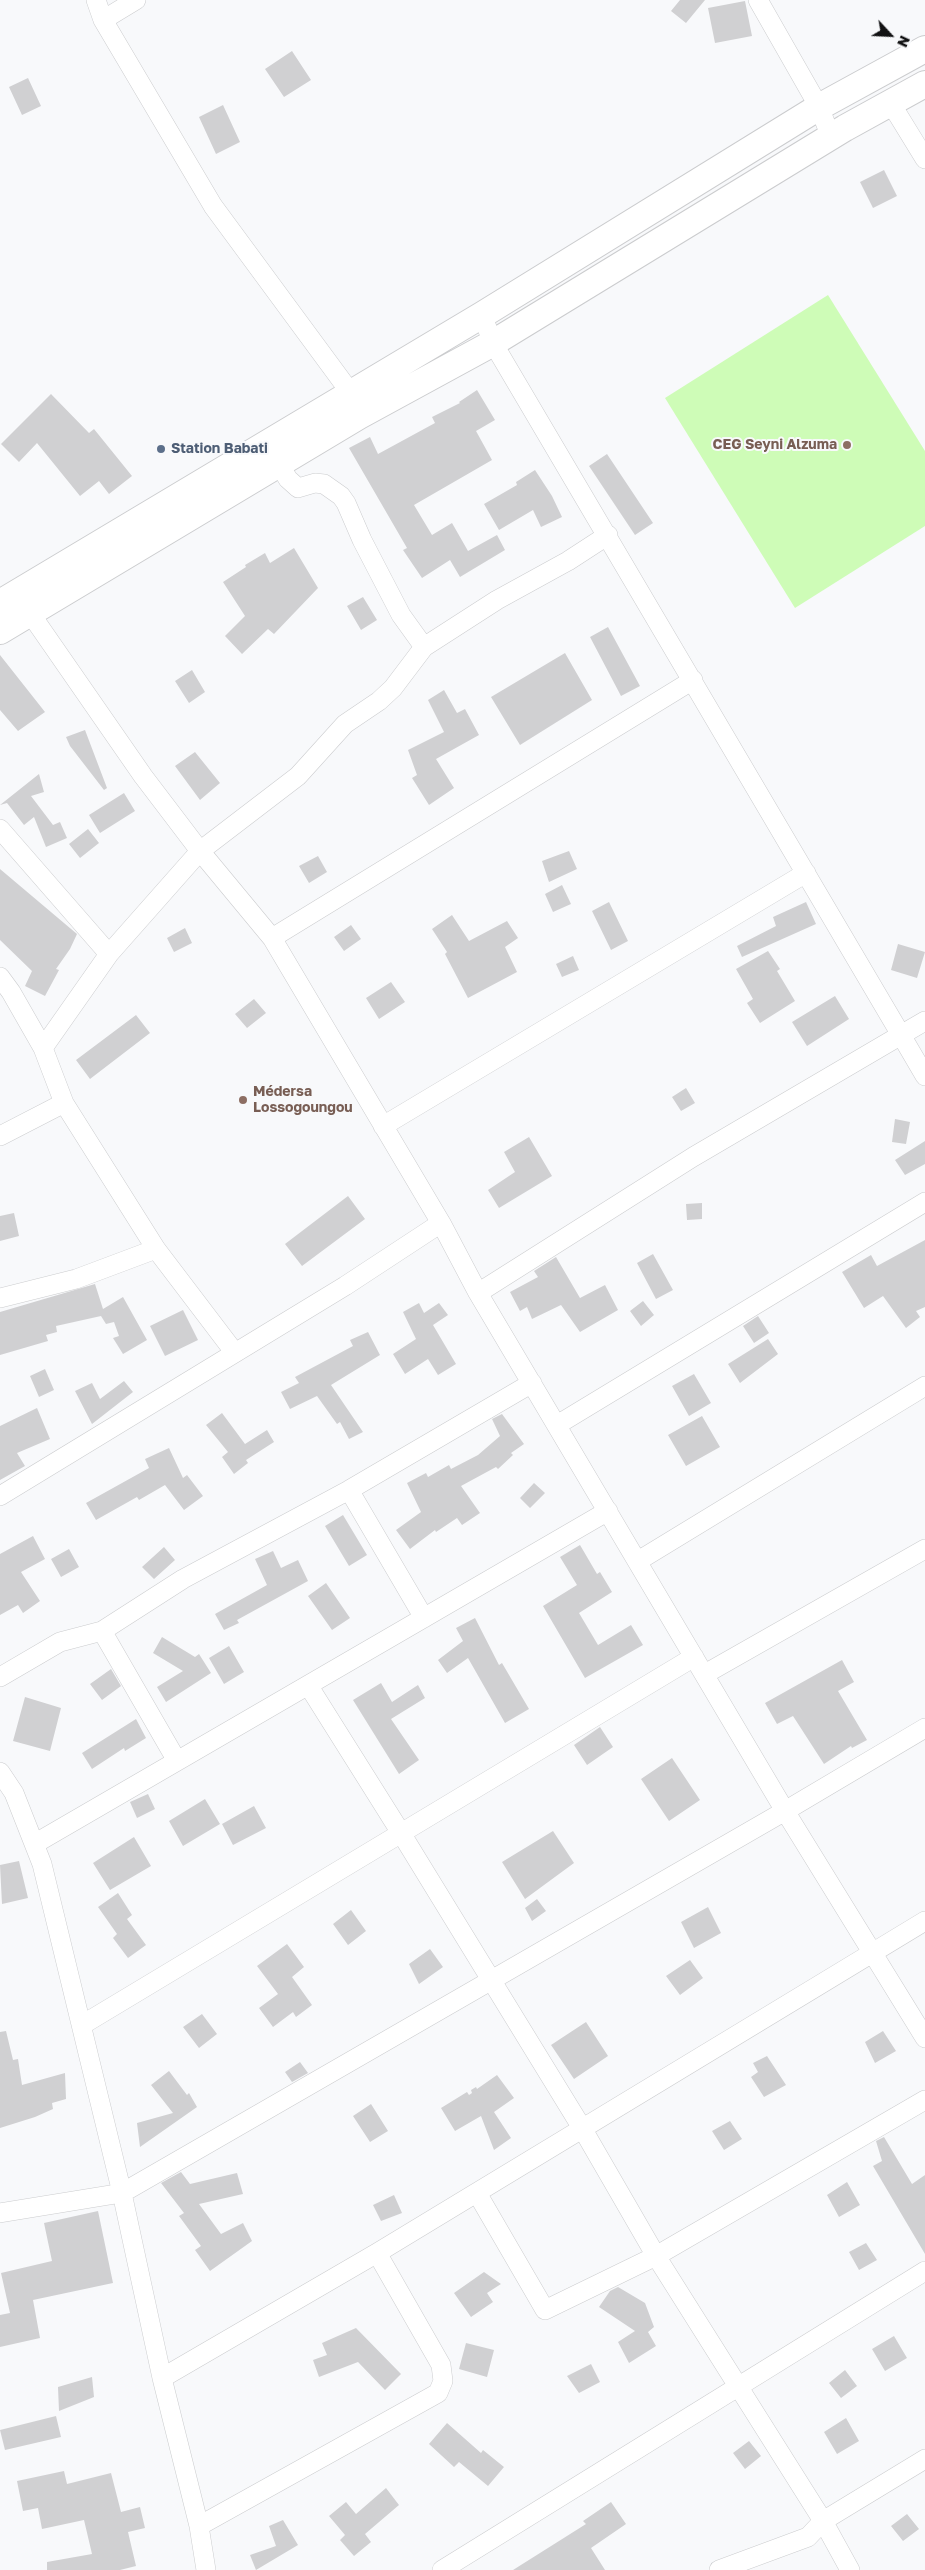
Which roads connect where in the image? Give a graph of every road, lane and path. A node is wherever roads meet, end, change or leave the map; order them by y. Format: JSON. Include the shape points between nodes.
{"nodes":[{"id":1,"x":96,"y":0,"type":"edge"},
{"id":2,"x":136,"y":0,"type":"edge"},
{"id":3,"x":758,"y":0,"type":"edge"},
{"id":4,"x":102,"y":20,"type":"junction"},
{"id":5,"x":925,"y":49,"type":"edge"},
{"id":6,"x":925,"y":84,"type":"edge"},
{"id":7,"x":890,"y":102,"type":"junction"},
{"id":8,"x":819,"y":107,"type":"junction"},
{"id":9,"x":831,"y":137,"type":"junction"},
{"id":10,"x":925,"y":159,"type":"edge"},
{"id":11,"x":482,"y":315,"type":"junction"},
{"id":12,"x":493,"y":342,"type":"junction"},
{"id":13,"x":355,"y":404,"type":"junction"},
{"id":14,"x":279,"y":464,"type":"junction"},
{"id":15,"x":608,"y":535,"type":"junction"},
{"id":16,"x":17,"y":602,"type":"edge"},
{"id":17,"x":0,"y":631,"type":"edge"},
{"id":18,"x":424,"y":647,"type":"junction"},
{"id":19,"x":693,"y":680,"type":"junction"},
{"id":20,"x":0,"y":829,"type":"edge"},
{"id":21,"x":200,"y":851,"type":"junction"},
{"id":22,"x":806,"y":873,"type":"junction"},
{"id":23,"x":272,"y":938,"type":"junction"},
{"id":24,"x":109,"y":954,"type":"junction"},
{"id":25,"x":0,"y":977,"type":"edge"},
{"id":26,"x":925,"y":1021,"type":"edge"},
{"id":27,"x":901,"y":1035,"type":"junction"},
{"id":28,"x":43,"y":1048,"type":"junction"},
{"id":29,"x":925,"y":1076,"type":"edge"},
{"id":30,"x":64,"y":1103,"type":"junction"},
{"id":31,"x":383,"y":1126,"type":"junction"},
{"id":32,"x":0,"y":1136,"type":"edge"},
{"id":33,"x":925,"y":1202,"type":"edge"},
{"id":34,"x":442,"y":1223,"type":"junction"},
{"id":35,"x":156,"y":1249,"type":"junction"},
{"id":36,"x":478,"y":1293,"type":"junction"},
{"id":37,"x":0,"y":1298,"type":"edge"},
{"id":38,"x":235,"y":1353,"type":"junction"},
{"id":39,"x":532,"y":1383,"type":"junction"},
{"id":40,"x":925,"y":1386,"type":"edge"},
{"id":41,"x":556,"y":1425,"type":"junction"},
{"id":42,"x":349,"y":1490,"type":"junction"},
{"id":43,"x":0,"y":1496,"type":"edge"},
{"id":44,"x":608,"y":1511,"type":"junction"},
{"id":45,"x":925,"y":1549,"type":"edge"},
{"id":46,"x":638,"y":1561,"type":"junction"},
{"id":47,"x":424,"y":1618,"type":"junction"},
{"id":48,"x":102,"y":1631,"type":"junction"},
{"id":49,"x":694,"y":1657,"type":"junction"},
{"id":50,"x":705,"y":1674,"type":"junction"},
{"id":51,"x":0,"y":1677,"type":"edge"},
{"id":52,"x":308,"y":1686,"type":"junction"},
{"id":53,"x":925,"y":1728,"type":"edge"},
{"id":54,"x":177,"y":1761,"type":"junction"},
{"id":55,"x":0,"y":1772,"type":"edge"},
{"id":56,"x":785,"y":1811,"type":"junction"},
{"id":57,"x":401,"y":1833,"type":"junction"},
{"id":58,"x":36,"y":1843,"type":"junction"},
{"id":59,"x":925,"y":1921,"type":"edge"},
{"id":60,"x":872,"y":1952,"type":"junction"},
{"id":61,"x":491,"y":1980,"type":"junction"},
{"id":62,"x":82,"y":2025,"type":"junction"},
{"id":63,"x":925,"y":2038,"type":"edge"},
{"id":64,"x":925,"y":2100,"type":"edge"},
{"id":65,"x":582,"y":2128,"type":"junction"},
{"id":66,"x":122,"y":2193,"type":"junction"},
{"id":67,"x":477,"y":2193,"type":"junction"},
{"id":68,"x":0,"y":2213,"type":"edge"},
{"id":69,"x":377,"y":2253,"type":"junction"},
{"id":70,"x":656,"y":2256,"type":"junction"},
{"id":71,"x":925,"y":2270,"type":"edge"},
{"id":72,"x":162,"y":2378,"type":"junction"},
{"id":73,"x":736,"y":2387,"type":"junction"},
{"id":74,"x":925,"y":2458,"type":"edge"},
{"id":75,"x":823,"y":2521,"type":"junction"},
{"id":76,"x":199,"y":2526,"type":"junction"},
{"id":77,"x":206,"y":2570,"type":"edge"},
{"id":78,"x":442,"y":2570,"type":"edge"},
{"id":79,"x":719,"y":2570,"type":"edge"},
{"id":80,"x":850,"y":2570,"type":"edge"}],
"edges":[{"from":1,"to":4,"type":"street"},
{"from":2,"to":4,"type":"street"},
{"from":3,"to":8,"type":"street"},
{"from":4,"to":13,"type":"street","via":[[213,206]]},
{"from":5,"to":8,"type":"main road"},
{"from":6,"to":7,"type":"main road"},
{"from":7,"to":9,"type":"main road"},
{"from":7,"to":10,"type":"street"},
{"from":8,"to":9,"type":"street"},
{"from":8,"to":11,"type":"main road"},
{"from":9,"to":12,"type":"main road"},
{"from":11,"to":12,"type":"street"},
{"from":11,"to":13,"type":"main road"},
{"from":12,"to":13,"type":"main road"},
{"from":12,"to":15,"type":"street"},
{"from":13,"to":14,"type":"main road"},
{"from":13,"to":16,"type":"main road"},
{"from":14,"to":16,"type":"main road"},
{"from":14,"to":18,"type":"street","via":[[298,488],[324,484],[335,490],[346,503],[401,616]]},
{"from":15,"to":18,"type":"street"},
{"from":15,"to":19,"type":"street"},
{"from":16,"to":17,"type":"main road"},
{"from":16,"to":21,"type":"street"},
{"from":18,"to":21,"type":"street","via":[[393,688],[345,724],[298,776]]},
{"from":19,"to":22,"type":"street"},
{"from":19,"to":23,"type":"street"},
{"from":20,"to":24,"type":"street"},
{"from":21,"to":23,"type":"street"},
{"from":21,"to":24,"type":"street"},
{"from":22,"to":27,"type":"street"},
{"from":22,"to":31,"type":"street"},
{"from":23,"to":31,"type":"street"},
{"from":24,"to":28,"type":"street"},
{"from":25,"to":28,"type":"street"},
{"from":26,"to":27,"type":"street"},
{"from":27,"to":29,"type":"street"},
{"from":27,"to":36,"type":"street","via":[[693,1157]]},
{"from":28,"to":30,"type":"street"},
{"from":30,"to":32,"type":"street"},
{"from":30,"to":35,"type":"street"},
{"from":31,"to":34,"type":"street"},
{"from":33,"to":41,"type":"street"},
{"from":34,"to":36,"type":"street"},
{"from":34,"to":38,"type":"street"},
{"from":35,"to":37,"type":"street","via":[[76,1279]]},
{"from":35,"to":38,"type":"street"},
{"from":36,"to":39,"type":"street"},
{"from":38,"to":43,"type":"street"},
{"from":39,"to":41,"type":"street"},
{"from":39,"to":42,"type":"street"},
{"from":40,"to":46,"type":"street"},
{"from":41,"to":44,"type":"street"},
{"from":42,"to":47,"type":"street"},
{"from":42,"to":48,"type":"street","via":[[183,1579]]},
{"from":44,"to":46,"type":"street"},
{"from":44,"to":47,"type":"street"},
{"from":45,"to":50,"type":"street"},
{"from":46,"to":49,"type":"street"},
{"from":47,"to":52,"type":"street"},
{"from":48,"to":51,"type":"street","via":[[60,1642]]},
{"from":48,"to":54,"type":"street"},
{"from":49,"to":50,"type":"street"},
{"from":49,"to":57,"type":"street"},
{"from":50,"to":56,"type":"street"},
{"from":52,"to":54,"type":"street"},
{"from":52,"to":57,"type":"street"},
{"from":53,"to":56,"type":"street"},
{"from":54,"to":58,"type":"street"},
{"from":55,"to":58,"type":"street","via":[[14,1793]]},
{"from":56,"to":60,"type":"street"},
{"from":56,"to":61,"type":"street"},
{"from":57,"to":61,"type":"street"},
{"from":57,"to":62,"type":"street"},
{"from":58,"to":62,"type":"street"},
{"from":59,"to":60,"type":"street"},
{"from":60,"to":63,"type":"street"},
{"from":60,"to":65,"type":"street"},
{"from":61,"to":65,"type":"street"},
{"from":61,"to":66,"type":"street"},
{"from":62,"to":66,"type":"street"},
{"from":64,"to":70,"type":"street"},
{"from":65,"to":67,"type":"street"},
{"from":65,"to":70,"type":"street"},
{"from":66,"to":68,"type":"street"},
{"from":66,"to":72,"type":"street"},
{"from":67,"to":69,"type":"street"},
{"from":67,"to":70,"type":"street","via":[[545,2310]]},
{"from":69,"to":72,"type":"street"},
{"from":69,"to":76,"type":"street","via":[[441,2365],[443,2381],[438,2393]]},
{"from":70,"to":73,"type":"street"},
{"from":71,"to":73,"type":"street"},
{"from":72,"to":76,"type":"street"},
{"from":73,"to":75,"type":"street"},
{"from":73,"to":78,"type":"street"},
{"from":74,"to":75,"type":"street"},
{"from":75,"to":79,"type":"street","via":[[808,2537]]},
{"from":75,"to":80,"type":"street"},
{"from":76,"to":77,"type":"street"}]}
